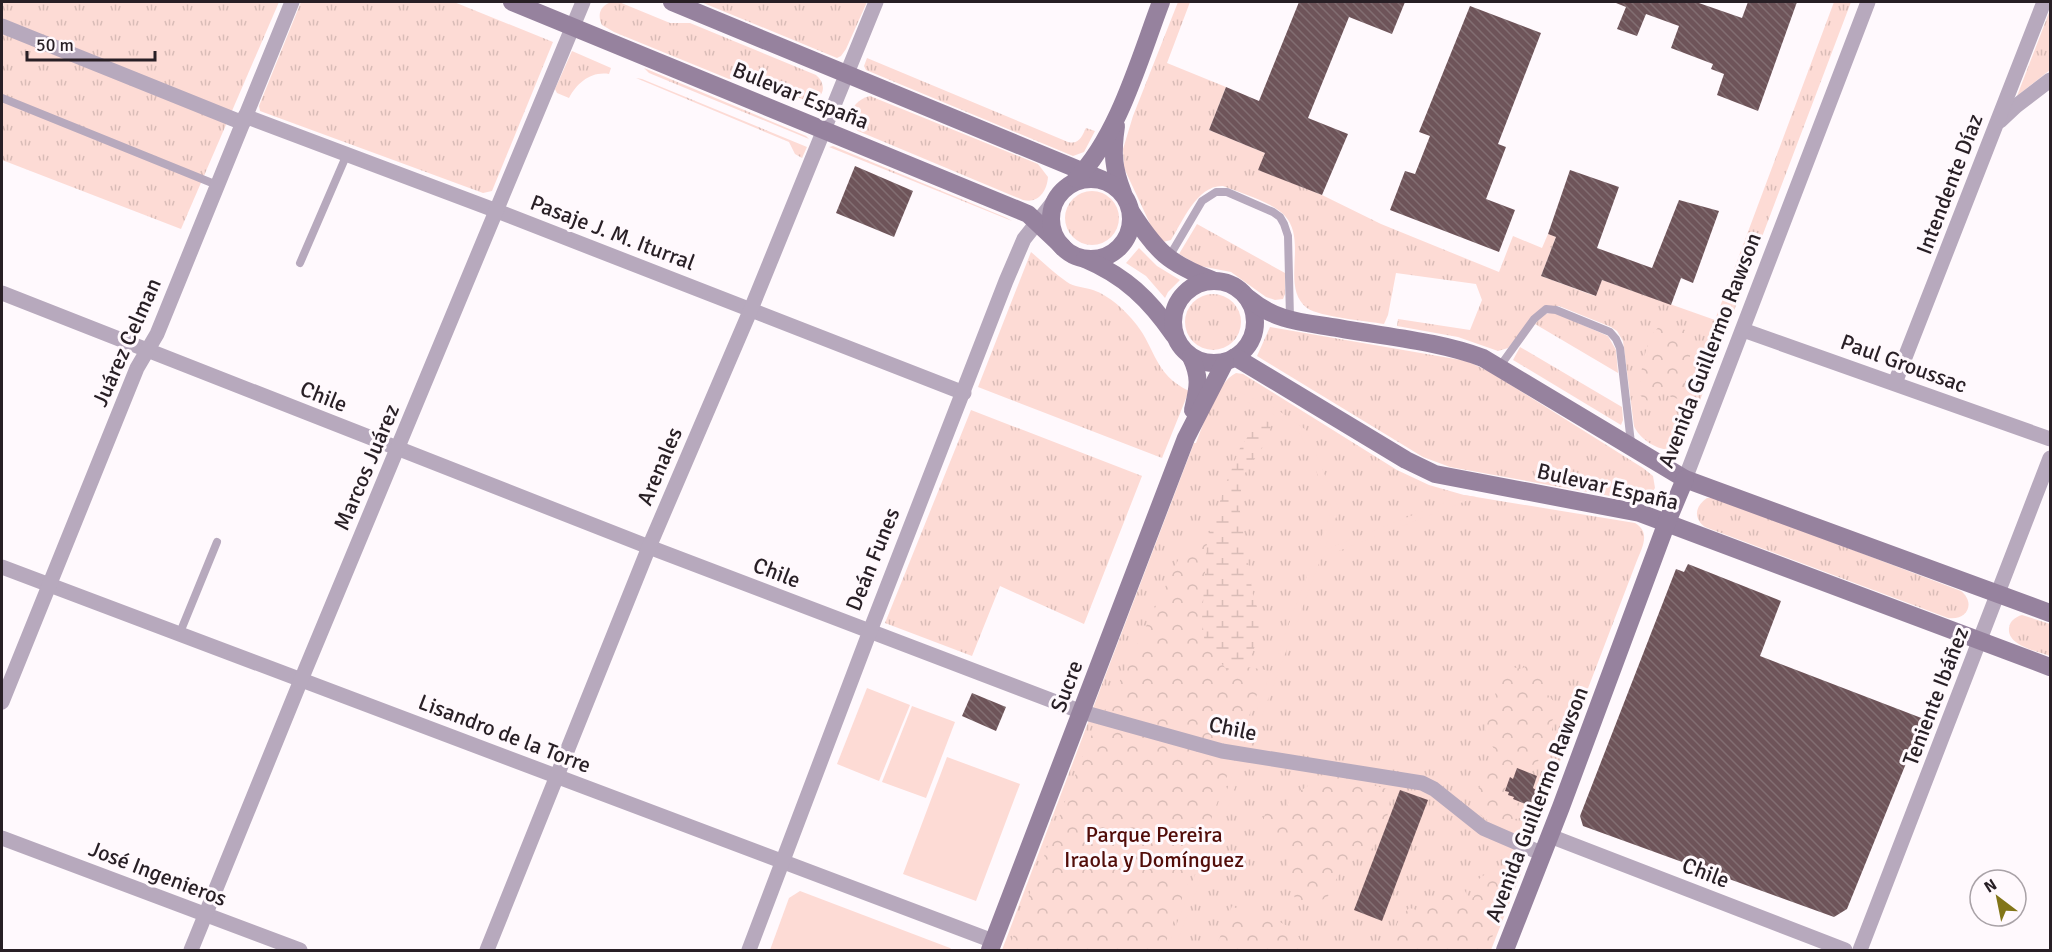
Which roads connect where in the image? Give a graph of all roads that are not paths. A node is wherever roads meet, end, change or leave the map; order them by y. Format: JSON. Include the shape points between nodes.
{"nodes":[{"id":1,"x":292,"y":2,"type":"edge"},
{"id":2,"x":512,"y":2,"type":"edge"},
{"id":3,"x":582,"y":2,"type":"edge"},
{"id":4,"x":672,"y":2,"type":"edge"},
{"id":5,"x":876,"y":2,"type":"edge"},
{"id":6,"x":1161,"y":2,"type":"edge"},
{"id":7,"x":1869,"y":2,"type":"edge"},
{"id":8,"x":2044,"y":2,"type":"edge"},
{"id":9,"x":531,"y":6,"type":"edge"},
{"id":10,"x":2,"y":26,"type":"edge"},
{"id":11,"x":572,"y":26,"type":"junction"},
{"id":12,"x":847,"y":74,"type":"junction"},
{"id":13,"x":2050,"y":80,"type":"edge"},
{"id":14,"x":2,"y":98,"type":"edge"},
{"id":15,"x":1121,"y":107,"type":"junction"},
{"id":16,"x":244,"y":119,"type":"junction"},
{"id":17,"x":1996,"y":126,"type":"junction"},
{"id":18,"x":824,"y":130,"type":"junction"},
{"id":19,"x":346,"y":154,"type":"junction"},
{"id":20,"x":1084,"y":171,"type":"junction"},
{"id":21,"x":1106,"y":181,"type":"junction"},
{"id":22,"x":217,"y":185,"type":"junction"},
{"id":23,"x":1064,"y":190,"type":"junction"},
{"id":24,"x":1123,"y":194,"type":"junction"},
{"id":25,"x":497,"y":211,"type":"junction"},
{"id":26,"x":1131,"y":212,"type":"junction"},
{"id":27,"x":1036,"y":221,"type":"junction"},
{"id":28,"x":1063,"y":247,"type":"junction"},
{"id":29,"x":1083,"y":258,"type":"junction"},
{"id":30,"x":1167,"y":259,"type":"junction"},
{"id":31,"x":300,"y":263,"type":"dead end"},
{"id":32,"x":1212,"y":280,"type":"junction"},
{"id":33,"x":2,"y":293,"type":"edge"},
{"id":34,"x":1248,"y":298,"type":"junction"},
{"id":35,"x":751,"y":309,"type":"junction"},
{"id":36,"x":1290,"y":320,"type":"junction"},
{"id":37,"x":1743,"y":330,"type":"junction"},
{"id":38,"x":1174,"y":336,"type":"junction"},
{"id":39,"x":148,"y":350,"type":"junction"},
{"id":40,"x":1191,"y":357,"type":"junction"},
{"id":41,"x":1230,"y":360,"type":"junction"},
{"id":42,"x":1500,"y":366,"type":"junction"},
{"id":43,"x":1895,"y":383,"type":"junction"},
{"id":44,"x":964,"y":393,"type":"junction"},
{"id":45,"x":1186,"y":438,"type":"junction"},
{"id":46,"x":2050,"y":439,"type":"edge"},
{"id":47,"x":1631,"y":447,"type":"junction"},
{"id":48,"x":398,"y":450,"type":"junction"},
{"id":49,"x":2050,"y":458,"type":"edge"},
{"id":50,"x":1685,"y":479,"type":"junction"},
{"id":51,"x":1667,"y":522,"type":"junction"},
{"id":52,"x":217,"y":542,"type":"dead end"},
{"id":53,"x":649,"y":548,"type":"junction"},
{"id":54,"x":2,"y":567,"type":"edge"},
{"id":55,"x":49,"y":586,"type":"junction"},
{"id":56,"x":1998,"y":594,"type":"junction"},
{"id":57,"x":2050,"y":613,"type":"edge"},
{"id":58,"x":870,"y":631,"type":"junction"},
{"id":59,"x":179,"y":635,"type":"junction"},
{"id":60,"x":1981,"y":640,"type":"junction"},
{"id":61,"x":2050,"y":667,"type":"edge"},
{"id":62,"x":301,"y":680,"type":"junction"},
{"id":63,"x":2,"y":702,"type":"edge"},
{"id":64,"x":1082,"y":712,"type":"junction"},
{"id":65,"x":558,"y":777,"type":"junction"},
{"id":66,"x":1550,"y":836,"type":"junction"},
{"id":67,"x":2,"y":838,"type":"edge"},
{"id":68,"x":1543,"y":854,"type":"junction"},
{"id":69,"x":783,"y":861,"type":"junction"},
{"id":70,"x":205,"y":915,"type":"junction"},
{"id":71,"x":991,"y":946,"type":"edge"},
{"id":72,"x":191,"y":951,"type":"edge"},
{"id":73,"x":300,"y":951,"type":"edge"},
{"id":74,"x":487,"y":951,"type":"edge"},
{"id":75,"x":749,"y":951,"type":"edge"},
{"id":76,"x":1505,"y":951,"type":"edge"},
{"id":77,"x":1845,"y":951,"type":"edge"},
{"id":78,"x":1860,"y":951,"type":"edge"}],
"edges":[{"from":1,"to":16,"type":"street","name":"Juárez Celman"},
{"from":2,"to":9,"type":"main road","name":"Bulevar España"},
{"from":3,"to":11,"type":"street","name":"Marcos Juárez"},
{"from":4,"to":12,"type":"main road","name":"Bulevar España"},
{"from":5,"to":12,"type":"street","name":"Arenales"},
{"from":6,"to":15,"type":"main road","name":"Deán Funes"},
{"from":7,"to":37,"type":"street","name":"Avenida Guillermo Rawson"},
{"from":8,"to":17,"type":"street","name":"Intendente Díaz"},
{"from":9,"to":11,"type":"main road","name":"Bulevar España"},
{"from":10,"to":16,"type":"street","name":"Pasaje J. M. Iturral"},
{"from":11,"to":18,"type":"main road","name":"Bulevar España"},
{"from":11,"to":25,"type":"street","name":"Marcos Juárez"},
{"from":12,"to":18,"type":"street","name":"Arenales"},
{"from":12,"to":20,"type":"main road","name":"Bulevar España"},
{"from":13,"to":17,"type":"street"},
{"from":14,"to":22,"type":"lane"},
{"from":15,"to":20,"type":"main road","name":"Deán Funes"},
{"from":15,"to":24,"type":"main road","name":"Deán Funes","via":[[1113,165]]},
{"from":16,"to":19,"type":"street","name":"Pasaje J. M. Iturral"},
{"from":16,"to":22,"type":"street","name":"Juárez Celman"},
{"from":17,"to":43,"type":"street","name":"Intendente Díaz"},
{"from":18,"to":27,"type":"main road","name":"Bulevar España","via":[[1028,214]]},
{"from":18,"to":35,"type":"street","name":"Arenales"},
{"from":19,"to":25,"type":"street","name":"Pasaje J. M. Iturral"},
{"from":19,"to":31,"type":"lane"},
{"from":20,"to":21,"type":"main road","name":"Bulevar España"},
{"from":20,"to":23,"type":"main road","name":"Deán Funes"},
{"from":21,"to":23,"type":"main road","via":[[1088,178]]},
{"from":21,"to":24,"type":"main road"},
{"from":22,"to":39,"type":"street","name":"Juárez Celman"},
{"from":23,"to":27,"type":"street","name":"Deán Funes"},
{"from":23,"to":28,"type":"main road","via":[[1052,207],[1051,219],[1053,232]]},
{"from":24,"to":26,"type":"main road"},
{"from":25,"to":35,"type":"street","name":"Pasaje J. M. Iturral"},
{"from":25,"to":48,"type":"street","name":"Marcos Juárez"},
{"from":26,"to":29,"type":"main road","via":[[1130,231],[1119,248],[1102,257]]},
{"from":26,"to":30,"type":"main road"},
{"from":27,"to":28,"type":"main road","name":"Bulevar España"},
{"from":27,"to":44,"type":"street","name":"Deán Funes","via":[[1006,281]]},
{"from":28,"to":29,"type":"main road"},
{"from":29,"to":38,"type":"main road","via":[[1131,286],[1160,315]]},
{"from":30,"to":32,"type":"main road"},
{"from":30,"to":36,"type":"lane","via":[[1202,201],[1216,192],[1227,192],[1273,212],[1288,236]]},
{"from":32,"to":34,"type":"main road","via":[[1238,288]]},
{"from":32,"to":38,"type":"main road","via":[[1194,286],[1179,298],[1172,323]]},
{"from":33,"to":39,"type":"street","name":"Chile"},
{"from":34,"to":36,"type":"main road","name":"Bulevar España","via":[[1262,310]]},
{"from":34,"to":41,"type":"main road","via":[[1255,319],[1251,341]]},
{"from":35,"to":44,"type":"street","name":"Pasaje J. M. Iturral"},
{"from":35,"to":53,"type":"street","name":"Arenales"},
{"from":36,"to":42,"type":"main road","name":"Bulevar España","via":[[1451,348]]},
{"from":37,"to":43,"type":"street","name":"Paul Groussac"},
{"from":37,"to":50,"type":"street","name":"Avenida Guillermo Rawson"},
{"from":38,"to":40,"type":"main road"},
{"from":39,"to":48,"type":"street","name":"Chile"},
{"from":39,"to":55,"type":"street","name":"Juárez Celman","via":[[137,368]]},
{"from":40,"to":41,"type":"main road","via":[[1213,363]]},
{"from":40,"to":45,"type":"main road","name":"Sucre","via":[[1199,384]]},
{"from":41,"to":45,"type":"main road","name":"Sucre"},
{"from":41,"to":51,"type":"main road","name":"Bulevar España","via":[[1435,474],[1641,513]]},
{"from":42,"to":47,"type":"main road","name":"Bulevar España"},
{"from":42,"to":47,"type":"lane","via":[[1534,318],[1546,309],[1610,332],[1620,348]]},
{"from":43,"to":46,"type":"street","name":"Paul Groussac"},
{"from":44,"to":58,"type":"street","name":"Deán Funes"},
{"from":45,"to":64,"type":"main road","name":"Sucre"},
{"from":47,"to":50,"type":"main road","name":"Bulevar España"},
{"from":48,"to":53,"type":"street","name":"Chile"},
{"from":48,"to":62,"type":"street","name":"Marcos Juárez"},
{"from":49,"to":56,"type":"street","name":"Teniente Ibáñez"},
{"from":50,"to":51,"type":"main road","name":"Avenida Guillermo Rawson"},
{"from":50,"to":56,"type":"main road","name":"Bulevar España"},
{"from":51,"to":60,"type":"main road","name":"Bulevar España"},
{"from":51,"to":66,"type":"main road","name":"Avenida Guillermo Rawson"},
{"from":52,"to":59,"type":"lane"},
{"from":53,"to":58,"type":"street","name":"Chile"},
{"from":53,"to":65,"type":"street","name":"Arenales"},
{"from":54,"to":55,"type":"street","name":"Lisandro de la Torre"},
{"from":55,"to":59,"type":"street","name":"Lisandro de la Torre"},
{"from":55,"to":63,"type":"street","name":"Juárez Celman"},
{"from":56,"to":57,"type":"main road","name":"Bulevar España"},
{"from":56,"to":60,"type":"street","name":"Teniente Ibáñez"},
{"from":58,"to":64,"type":"street","name":"Chile"},
{"from":58,"to":69,"type":"street","name":"Deán Funes"},
{"from":59,"to":62,"type":"street","name":"Lisandro de la Torre"},
{"from":60,"to":61,"type":"main road","name":"Bulevar España"},
{"from":60,"to":78,"type":"street","name":"Teniente Ibáñez"},
{"from":62,"to":65,"type":"street","name":"Lisandro de la Torre"},
{"from":62,"to":70,"type":"street","name":"Marcos Juárez"},
{"from":64,"to":68,"type":"street","name":"Chile","via":[[1222,751],[1422,783],[1483,828]]},
{"from":64,"to":71,"type":"main road","name":"Sucre"},
{"from":65,"to":69,"type":"street","name":"Lisandro de la Torre"},
{"from":65,"to":74,"type":"street","name":"Arenales"},
{"from":66,"to":68,"type":"main road","name":"Avenida Guillermo Rawson"},
{"from":66,"to":77,"type":"street","name":"Chile"},
{"from":67,"to":70,"type":"street","name":"José Ingenieros"},
{"from":68,"to":76,"type":"main road","name":"Avenida Guillermo Rawson"},
{"from":69,"to":71,"type":"street","name":"Lisandro de la Torre"},
{"from":69,"to":75,"type":"street","name":"Deán Funes"},
{"from":70,"to":72,"type":"street","name":"Marcos Juárez"},
{"from":70,"to":73,"type":"street","name":"José Ingenieros"}]}
